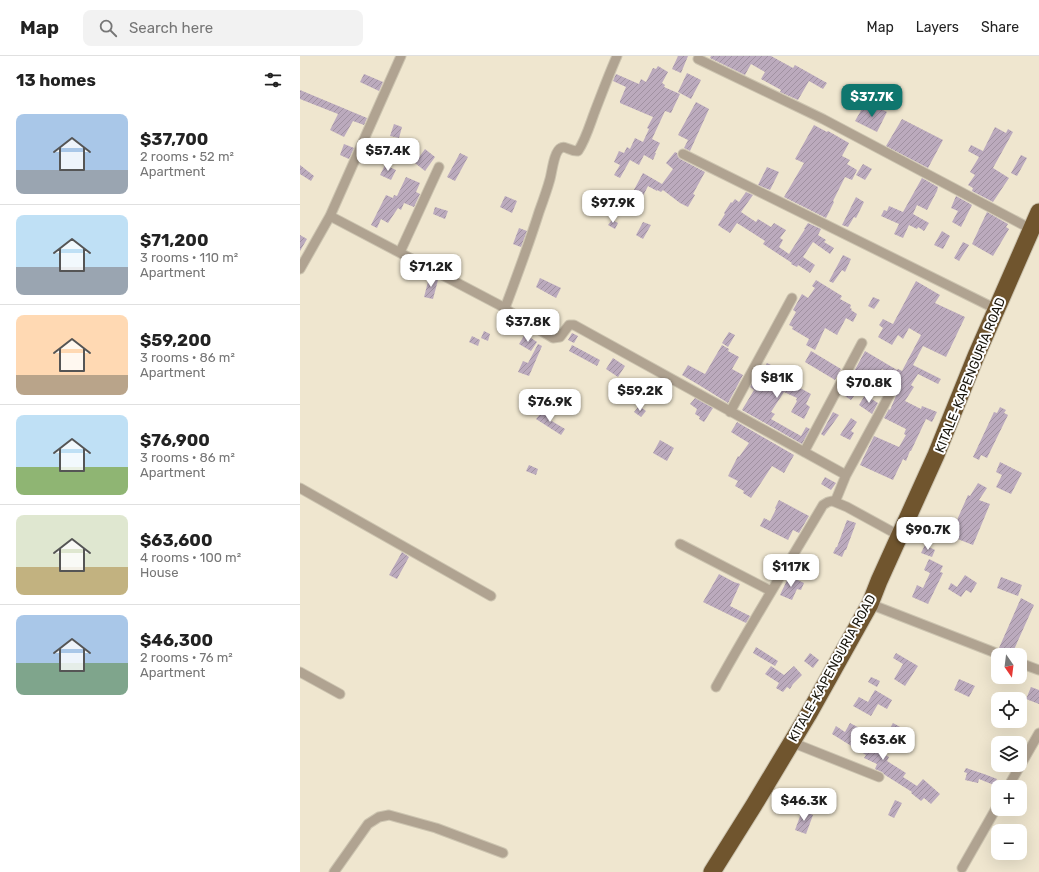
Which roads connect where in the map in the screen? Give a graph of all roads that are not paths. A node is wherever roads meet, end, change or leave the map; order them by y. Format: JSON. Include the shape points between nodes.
{"nodes":[{"id":1,"x":401,"y":56,"type":"edge"},
{"id":2,"x":616,"y":56,"type":"edge"},
{"id":3,"x":698,"y":59,"type":"dead end"},
{"id":4,"x":683,"y":154,"type":"dead end"},
{"id":5,"x":438,"y":167,"type":"dead end"},
{"id":6,"x":330,"y":216,"type":"junction"},
{"id":7,"x":1037,"y":218,"type":"edge"},
{"id":8,"x":400,"y":252,"type":"junction"},
{"id":9,"x":303,"y":258,"type":"edge"},
{"id":10,"x":300,"y":270,"type":"edge"},
{"id":11,"x":792,"y":298,"type":"dead end"},
{"id":12,"x":505,"y":308,"type":"junction"},
{"id":13,"x":996,"y":309,"type":"junction"},
{"id":14,"x":862,"y":343,"type":"dead end"},
{"id":15,"x":890,"y":394,"type":"dead end"},
{"id":16,"x":730,"y":412,"type":"junction"},
{"id":17,"x":804,"y":452,"type":"junction"},
{"id":18,"x":846,"y":475,"type":"junction"},
{"id":19,"x":300,"y":488,"type":"edge"},
{"id":20,"x":835,"y":502,"type":"junction"},
{"id":21,"x":900,"y":536,"type":"junction"},
{"id":22,"x":680,"y":544,"type":"dead end"},
{"id":23,"x":771,"y":591,"type":"junction"},
{"id":24,"x":491,"y":596,"type":"dead end"},
{"id":25,"x":870,"y":604,"type":"junction"},
{"id":26,"x":991,"y":651,"type":"edge"},
{"id":27,"x":1027,"y":666,"type":"edge"},
{"id":28,"x":1039,"y":670,"type":"edge"},
{"id":29,"x":300,"y":672,"type":"edge"},
{"id":30,"x":716,"y":687,"type":"dead end"},
{"id":31,"x":340,"y":694,"type":"dead end"},
{"id":32,"x":1039,"y":733,"type":"edge"},
{"id":33,"x":791,"y":742,"type":"junction"},
{"id":34,"x":879,"y":777,"type":"dead end"},
{"id":35,"x":1012,"y":780,"type":"edge"},
{"id":36,"x":992,"y":816,"type":"edge"},
{"id":37,"x":503,"y":853,"type":"dead end"},
{"id":38,"x":962,"y":868,"type":"dead end"},
{"id":39,"x":334,"y":872,"type":"edge"},
{"id":40,"x":712,"y":872,"type":"edge"}],
"edges":[{"from":1,"to":6,"type":"street"},
{"from":2,"to":12,"type":"street","via":[[588,132],[578,151],[573,152],[562,147],[557,153]]},
{"from":3,"to":7,"type":"street"},
{"from":4,"to":13,"type":"street"},
{"from":5,"to":8,"type":"street"},
{"from":6,"to":8,"type":"street"},
{"from":6,"to":9,"type":"street"},
{"from":7,"to":13,"type":"highway","name":"KITALE-KAPENGURIA ROAD"},
{"from":8,"to":12,"type":"street"},
{"from":9,"to":10,"type":"street"},
{"from":11,"to":16,"type":"street"},
{"from":12,"to":16,"type":"street","via":[[553,338],[560,337],[569,325],[574,325]]},
{"from":13,"to":21,"type":"highway","name":"KITALE-KAPENGURIA ROAD"},
{"from":14,"to":17,"type":"street"},
{"from":15,"to":18,"type":"street"},
{"from":16,"to":17,"type":"street"},
{"from":17,"to":18,"type":"street"},
{"from":18,"to":20,"type":"street"},
{"from":19,"to":24,"type":"street"},
{"from":20,"to":21,"type":"street"},
{"from":20,"to":23,"type":"street","via":[[823,505]]},
{"from":21,"to":25,"type":"highway","name":"KITALE-KAPENGURIA ROAD"},
{"from":22,"to":23,"type":"street"},
{"from":23,"to":30,"type":"street"},
{"from":25,"to":26,"type":"street"},
{"from":25,"to":33,"type":"highway","name":"KITALE-KAPENGURIA ROAD"},
{"from":27,"to":28,"type":"street"},
{"from":29,"to":31,"type":"street"},
{"from":32,"to":35,"type":"street"},
{"from":33,"to":34,"type":"street"},
{"from":33,"to":40,"type":"highway","name":"KITALE-KAPENGURIA ROAD"},
{"from":36,"to":38,"type":"street"},
{"from":37,"to":39,"type":"street","via":[[436,828],[389,815],[379,817],[368,824]]}]}
